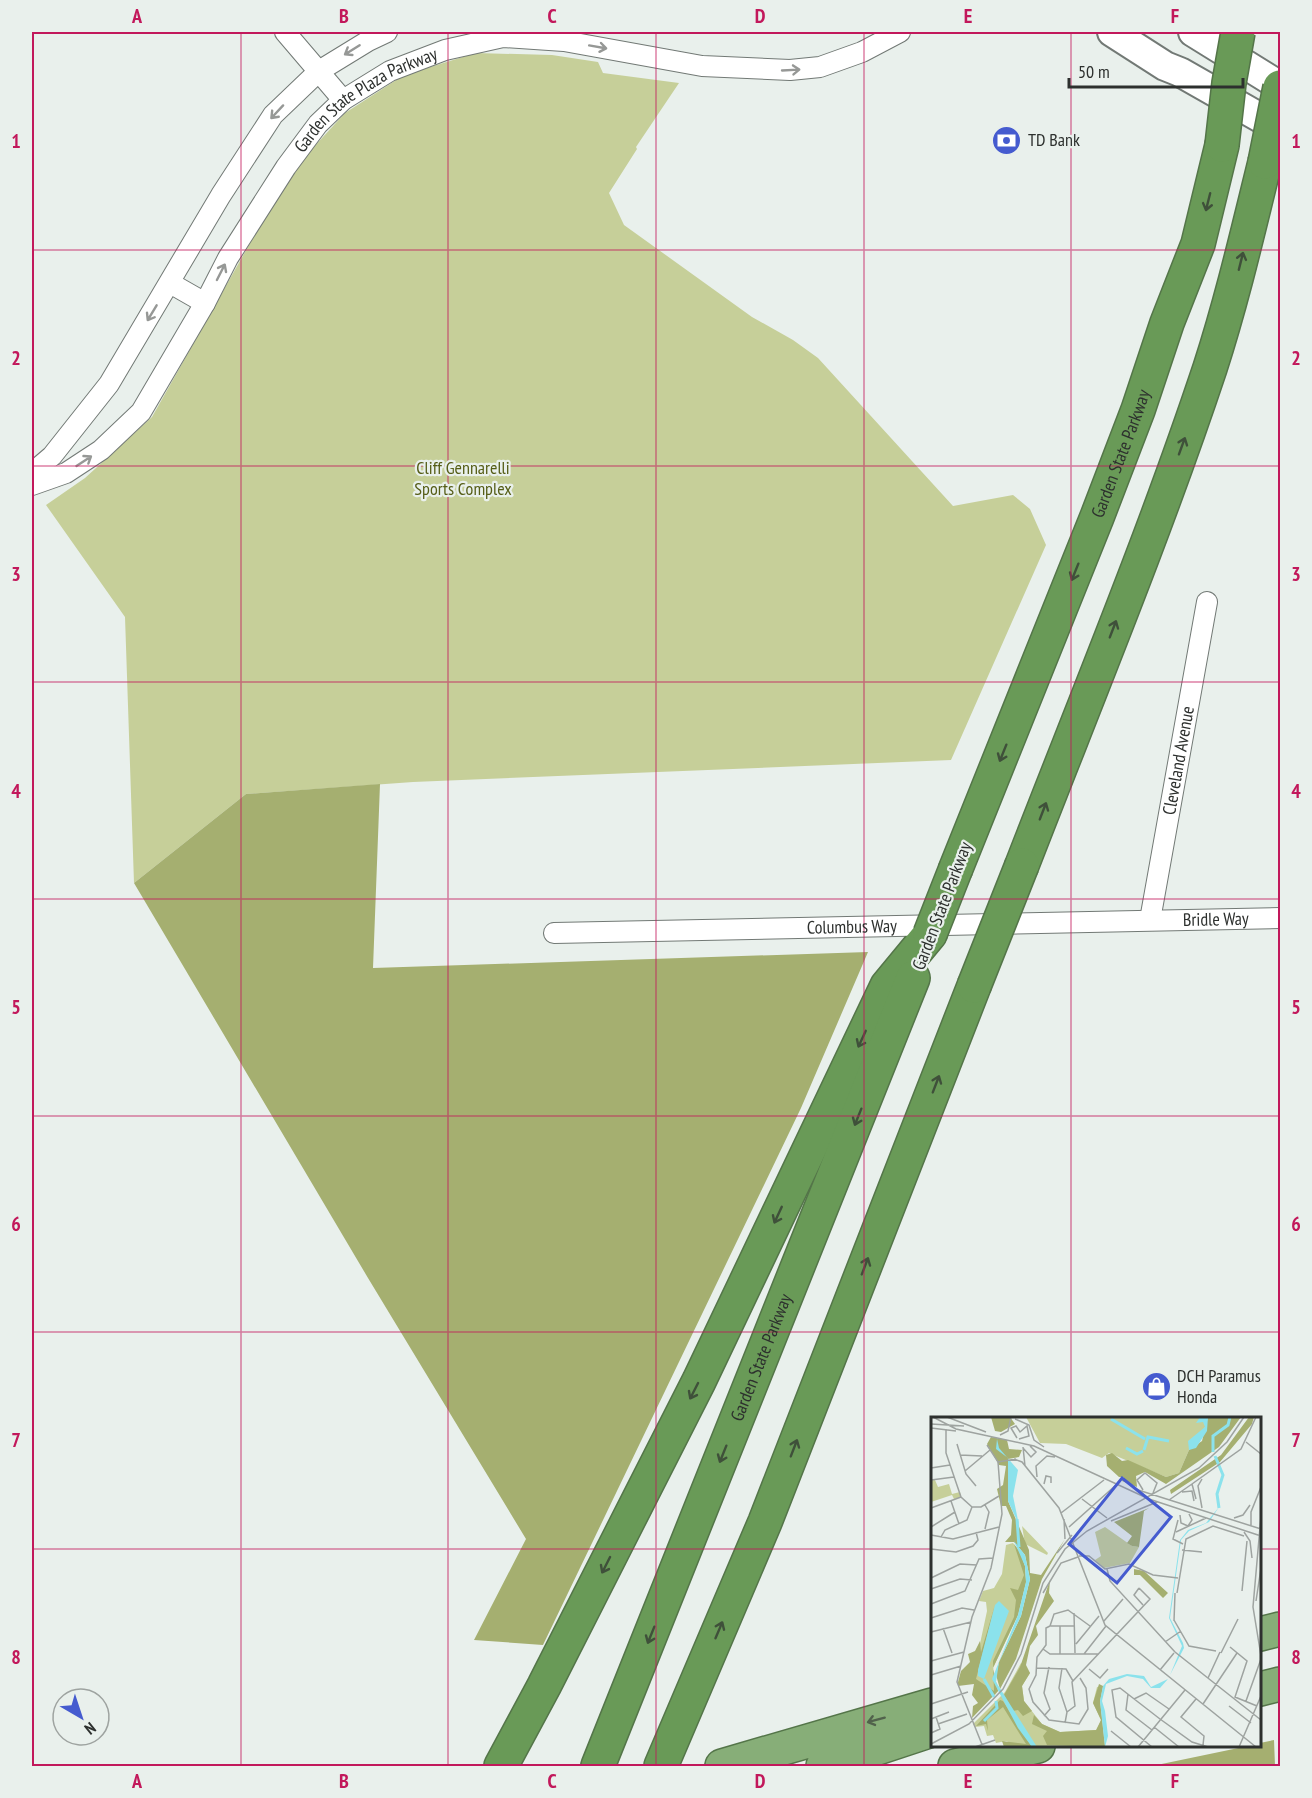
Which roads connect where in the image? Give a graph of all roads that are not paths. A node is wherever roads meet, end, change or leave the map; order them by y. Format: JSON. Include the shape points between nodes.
{"nodes":[{"id":1,"x":285,"y":32,"type":"edge"},
{"id":2,"x":387,"y":32,"type":"edge"},
{"id":3,"x":900,"y":32,"type":"edge"},
{"id":4,"x":1112,"y":32,"type":"edge"},
{"id":5,"x":1193,"y":32,"type":"edge"},
{"id":6,"x":1238,"y":32,"type":"edge"},
{"id":7,"x":319,"y":71,"type":"junction"},
{"id":8,"x":1281,"y":86,"type":"edge"},
{"id":9,"x":343,"y":100,"type":"junction"},
{"id":10,"x":1281,"y":129,"type":"edge"},
{"id":11,"x":170,"y":283,"type":"junction"},
{"id":12,"x":205,"y":303,"type":"junction"},
{"id":13,"x":32,"y":473,"type":"edge"},
{"id":14,"x":32,"y":485,"type":"edge"},
{"id":15,"x":1207,"y":602,"type":"dead end"},
{"id":16,"x":1281,"y":918,"type":"edge"},
{"id":17,"x":1150,"y":920,"type":"junction"},
{"id":18,"x":554,"y":933,"type":"dead end"},
{"id":19,"x":899,"y":985,"type":"junction"},
{"id":20,"x":1281,"y":1629,"type":"edge"},
{"id":21,"x":1261,"y":1634,"type":"edge"},
{"id":22,"x":1281,"y":1684,"type":"edge"},
{"id":23,"x":1261,"y":1689,"type":"edge"},
{"id":24,"x":931,"y":1706,"type":"edge"},
{"id":25,"x":931,"y":1731,"type":"edge"},
{"id":26,"x":1034,"y":1747,"type":"edge"},
{"id":27,"x":604,"y":1752,"type":"edge"},
{"id":28,"x":963,"y":1765,"type":"edge"},
{"id":29,"x":501,"y":1767,"type":"edge"},
{"id":30,"x":661,"y":1767,"type":"edge"},
{"id":31,"x":722,"y":1767,"type":"edge"},
{"id":32,"x":823,"y":1767,"type":"edge"}],
"edges":[{"from":1,"to":7,"type":"street"},
{"from":2,"to":7,"type":"street","one_way":true},
{"from":9,"to":3,"type":"street","name":"Garden State Plaza Parkway","one_way":true,"via":[[390,71],[445,50],[503,37],[564,41],[702,66],[790,70],[820,67],[862,52]]},
{"from":4,"to":10,"type":"main road","via":[[1165,66]]},
{"from":5,"to":8,"type":"main road"},
{"from":6,"to":19,"type":"highway","name":"Garden State Parkway","one_way":true,"bridge":true,"via":[[1222,145],[1198,244],[1097,518],[930,934]]},
{"from":7,"to":9,"type":"street"},
{"from":7,"to":11,"type":"street","one_way":true,"via":[[273,115]]},
{"from":30,"to":8,"type":"highway","one_way":true,"bridge":true,"via":[[765,1522],[1138,564],[1210,367],[1238,275]]},
{"from":12,"to":9,"type":"street","name":"Garden State Plaza Parkway","one_way":true,"via":[[228,258],[286,167],[318,124]]},
{"from":11,"to":12,"type":"street"},
{"from":11,"to":13,"type":"street","one_way":true,"via":[[109,384],[52,456]]},
{"from":14,"to":12,"type":"street","name":"Garden State Plaza Parkway","one_way":true,"via":[[66,473],[101,450],[141,412]]},
{"from":15,"to":17,"type":"street","name":"Cleveland Avenue"},
{"from":16,"to":17,"type":"street","name":"Bridle Way"},
{"from":17,"to":18,"type":"street","name":"Columbus Way"},
{"from":19,"to":27,"type":"highway","name":"Garden State Parkway","one_way":true},
{"from":19,"to":29,"type":"highway","one_way":true},
{"from":20,"to":21,"type":"highway"},
{"from":22,"to":23,"type":"highway"},
{"from":24,"to":31,"type":"highway","one_way":true},
{"from":25,"to":32,"type":"highway"},
{"from":26,"to":28,"type":"highway"}]}
